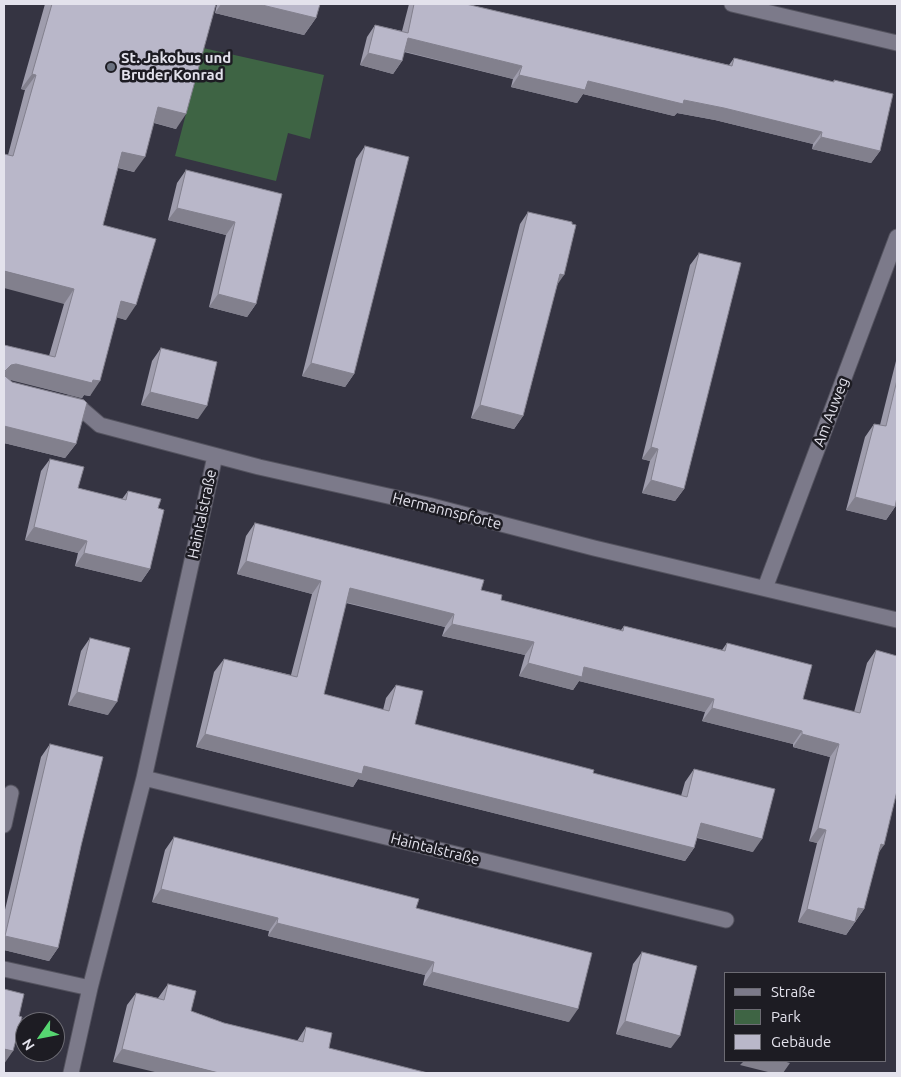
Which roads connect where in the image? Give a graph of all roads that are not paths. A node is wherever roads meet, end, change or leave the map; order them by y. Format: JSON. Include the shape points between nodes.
{"nodes":[{"id":1,"x":732,"y":4,"type":"edge"},
{"id":2,"x":897,"y":43,"type":"edge"},
{"id":3,"x":897,"y":236,"type":"edge"},
{"id":4,"x":50,"y":399,"type":"edge"},
{"id":5,"x":215,"y":456,"type":"junction"},
{"id":6,"x":765,"y":588,"type":"junction"},
{"id":7,"x":897,"y":620,"type":"edge"},
{"id":8,"x":144,"y":778,"type":"junction"},
{"id":9,"x":11,"y":793,"type":"dead end"},
{"id":10,"x":4,"y":825,"type":"edge"},
{"id":11,"x":726,"y":920,"type":"dead end"},
{"id":12,"x":4,"y":969,"type":"edge"},
{"id":13,"x":90,"y":988,"type":"junction"},
{"id":14,"x":71,"y":1073,"type":"edge"}],
"edges":[{"from":1,"to":2,"type":"street"},
{"from":3,"to":6,"type":"street","name":"Am Auweg"},
{"from":4,"to":5,"type":"street","name":"Hermannspforte","via":[[78,406],[100,425]]},
{"from":5,"to":6,"type":"street","name":"Hermannspforte"},
{"from":5,"to":8,"type":"street","name":"Haintalstraße"},
{"from":6,"to":7,"type":"street","name":"Hermannspforte"},
{"from":8,"to":11,"type":"street","name":"Haintalstraße"},
{"from":8,"to":13,"type":"street","name":"Haintalstraße"},
{"from":9,"to":10,"type":"street"},
{"from":12,"to":13,"type":"street"},
{"from":13,"to":14,"type":"street","name":"Haintalstraße"}]}
